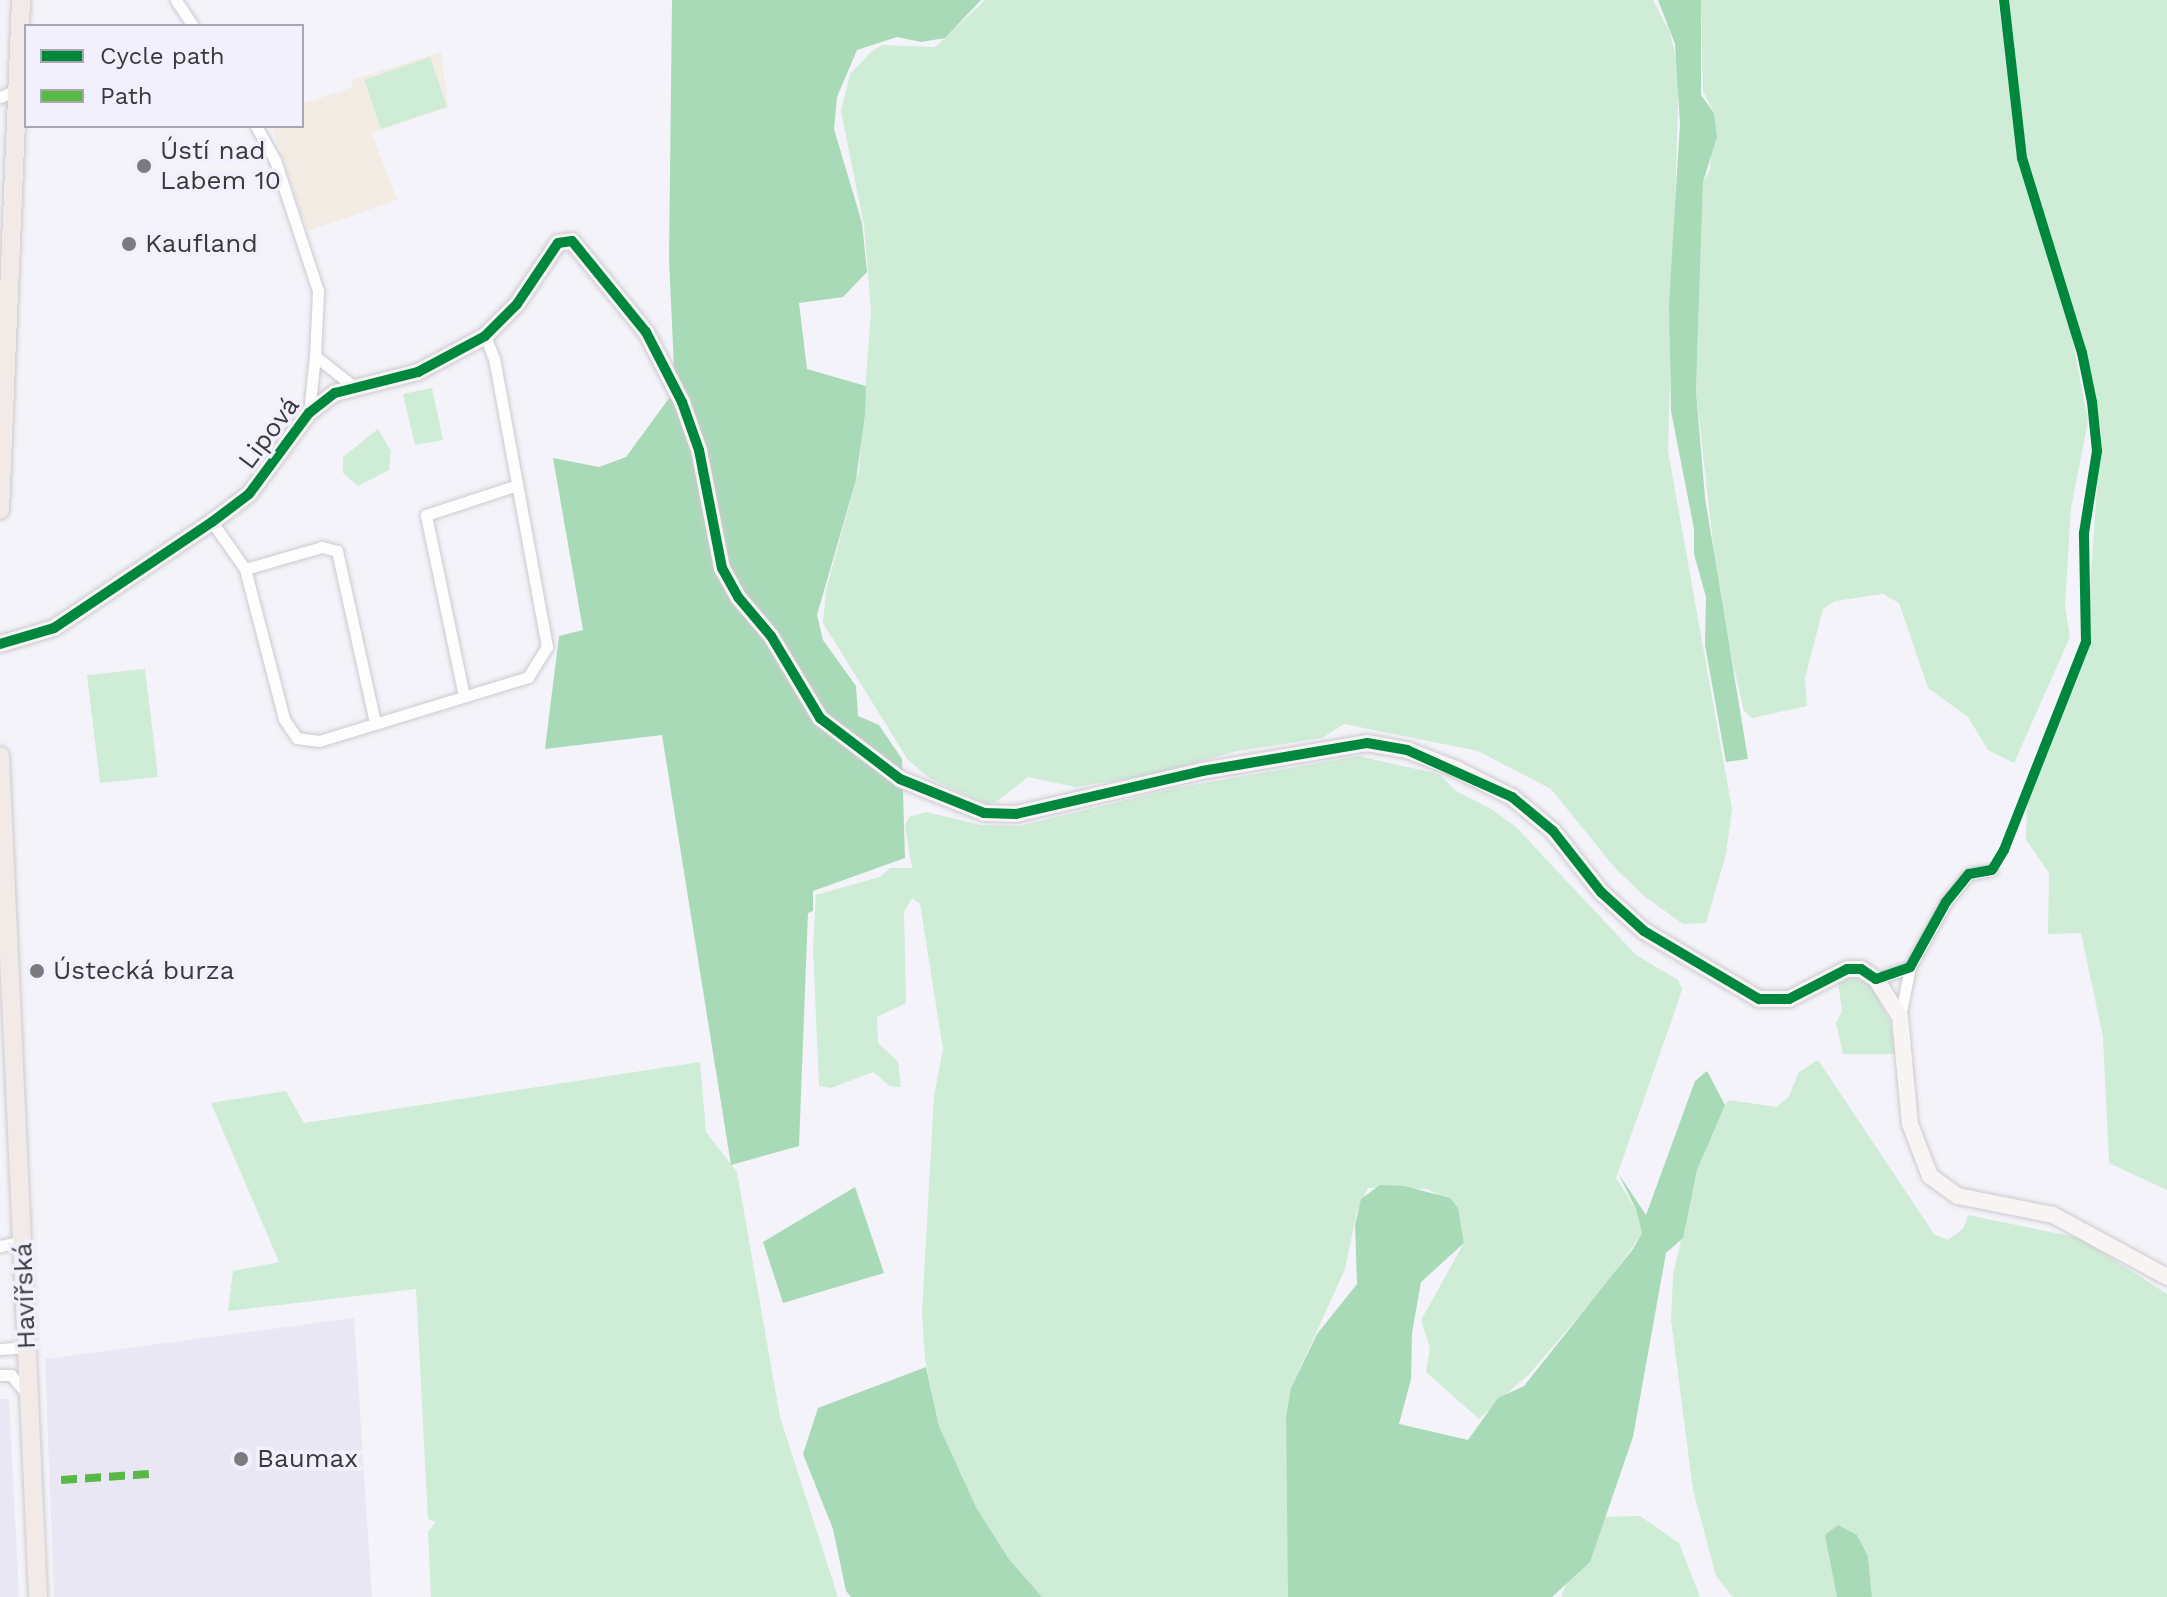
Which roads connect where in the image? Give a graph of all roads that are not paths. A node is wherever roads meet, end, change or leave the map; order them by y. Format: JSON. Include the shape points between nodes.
{"nodes":[{"id":1,"x":21,"y":0,"type":"edge"},
{"id":2,"x":176,"y":0,"type":"edge"},
{"id":3,"x":192,"y":24,"type":"edge"},
{"id":4,"x":8,"y":94,"type":"edge"},
{"id":5,"x":257,"y":128,"type":"edge"},
{"id":6,"x":485,"y":336,"type":"junction"},
{"id":7,"x":315,"y":356,"type":"junction"},
{"id":8,"x":353,"y":386,"type":"junction"},
{"id":9,"x":309,"y":413,"type":"junction"},
{"id":10,"x":514,"y":486,"type":"junction"},
{"id":11,"x":0,"y":510,"type":"edge"},
{"id":12,"x":212,"y":522,"type":"junction"},
{"id":13,"x":245,"y":569,"type":"junction"},
{"id":14,"x":0,"y":644,"type":"edge"},
{"id":15,"x":464,"y":696,"type":"junction"},
{"id":16,"x":375,"y":723,"type":"junction"},
{"id":17,"x":0,"y":756,"type":"edge"},
{"id":18,"x":1992,"y":870,"type":"dead end"},
{"id":19,"x":5,"y":964,"type":"edge"},
{"id":20,"x":1910,"y":967,"type":"junction"},
{"id":21,"x":1876,"y":979,"type":"junction"},
{"id":22,"x":1900,"y":1017,"type":"junction"},
{"id":23,"x":23,"y":1241,"type":"junction"},
{"id":24,"x":0,"y":1246,"type":"edge"},
{"id":25,"x":2167,"y":1277,"type":"edge"},
{"id":26,"x":26,"y":1347,"type":"junction"},
{"id":27,"x":0,"y":1349,"type":"edge"},
{"id":28,"x":0,"y":1375,"type":"edge"},
{"id":29,"x":28,"y":1397,"type":"junction"},
{"id":30,"x":38,"y":1597,"type":"edge"}],
"edges":[{"from":1,"to":4,"type":"main road"},
{"from":2,"to":3,"type":"street"},
{"from":4,"to":11,"type":"main road"},
{"from":5,"to":7,"type":"street","via":[[275,160],[318,291]]},
{"from":6,"to":8,"type":"street","name":"Lipová","via":[[418,372]]},
{"from":6,"to":10,"type":"street","via":[[494,359]]},
{"from":6,"to":21,"type":"street","name":"Lipová","via":[[517,304],[558,243],[572,241],[585,254],[646,332],[694,428],[722,568],[738,597],[771,636],[820,718],[900,779],[984,813],[1016,814],[1202,771],[1367,743],[1407,750],[1512,797],[1553,831],[1601,892],[1644,931],[1759,999],[1789,999],[1847,969],[1861,969]]},
{"from":7,"to":8,"type":"street"},
{"from":7,"to":9,"type":"street"},
{"from":8,"to":9,"type":"street","name":"Lipová"},
{"from":9,"to":12,"type":"street","name":"Lipová","via":[[249,494]]},
{"from":10,"to":15,"type":"street","via":[[547,647],[528,677]]},
{"from":10,"to":15,"type":"street","via":[[426,515]]},
{"from":12,"to":13,"type":"street"},
{"from":12,"to":14,"type":"street","name":"Lipová","via":[[54,628]]},
{"from":13,"to":16,"type":"street","via":[[289,729],[297,738],[319,741]]},
{"from":13,"to":16,"type":"street","via":[[322,547],[337,551]]},
{"from":15,"to":16,"type":"street"},
{"from":17,"to":19,"type":"main road","name":"Havířská"},
{"from":18,"to":20,"type":"street","via":[[1969,874],[1946,902]]},
{"from":19,"to":23,"type":"main road","name":"Havířská"},
{"from":20,"to":21,"type":"street"},
{"from":20,"to":22,"type":"street"},
{"from":21,"to":22,"type":"street"},
{"from":22,"to":25,"type":"street","via":[[1910,1124],[1930,1176],[1958,1196],[2053,1215]]},
{"from":23,"to":24,"type":"street"},
{"from":23,"to":26,"type":"main road","name":"Havířská"},
{"from":26,"to":27,"type":"street"},
{"from":26,"to":29,"type":"main road","name":"Havířská"},
{"from":28,"to":29,"type":"street","via":[[11,1375]]},
{"from":29,"to":30,"type":"main road","name":"Havířská"}]}
